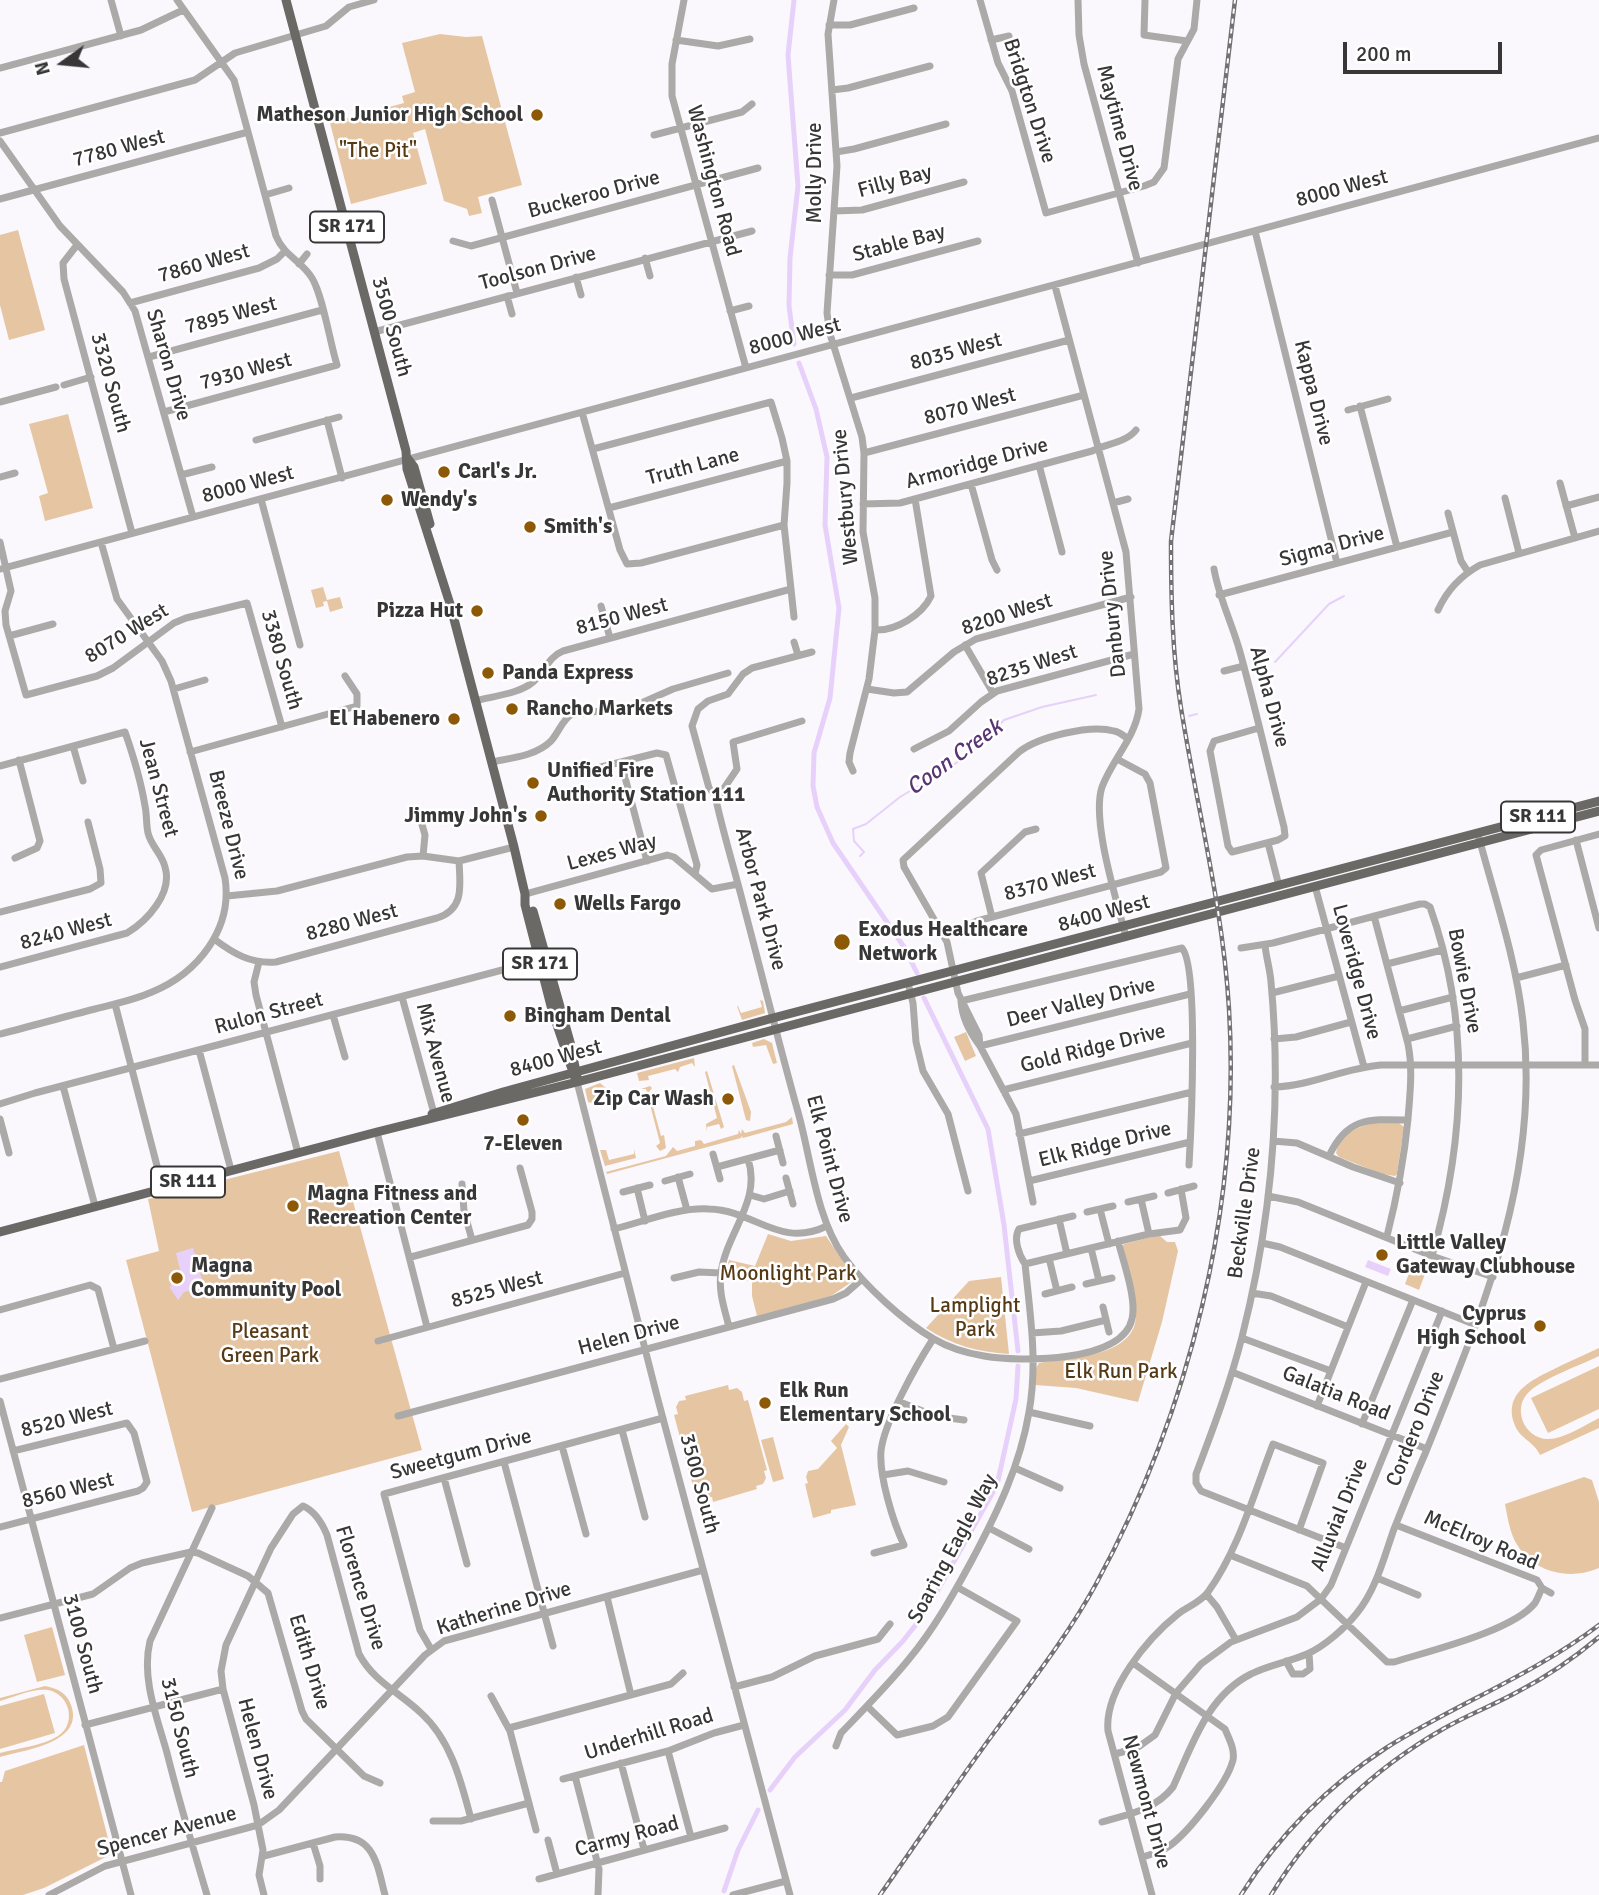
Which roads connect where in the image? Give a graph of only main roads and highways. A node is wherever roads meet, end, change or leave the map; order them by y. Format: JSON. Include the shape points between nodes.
{"nodes":[{"id":1,"x":286,"y":0,"type":"edge"},
{"id":2,"x":1599,"y":801,"type":"edge"},
{"id":3,"x":1599,"y":810,"type":"edge"},
{"id":4,"x":1479,"y":838,"type":"junction"},
{"id":5,"x":1125,"y":932,"type":"junction"},
{"id":6,"x":954,"y":977,"type":"junction"},
{"id":7,"x":575,"y":1076,"type":"junction"},
{"id":8,"x":0,"y":1232,"type":"edge"}],
"edges":[{"from":1,"to":7,"type":"main road","name":"3500 South","number":"SR 171","via":[[408,459],[434,540],[525,905]]},
{"from":2,"to":4,"type":"main road","name":"8400 West","number":"SR 111"},
{"from":3,"to":4,"type":"main road","name":"8400 West","number":"SR 111"},
{"from":4,"to":5,"type":"main road","name":"8400 West","number":"SR 111","via":[[1315,886]]},
{"from":4,"to":5,"type":"main road","name":"8400 West","number":"SR 111","via":[[1279,886]]},
{"from":5,"to":6,"type":"main road","name":"8400 West","number":"SR 111"},
{"from":6,"to":7,"type":"main road","name":"8400 West","number":"SR 111","via":[[911,993]]},
{"from":6,"to":7,"type":"main road","name":"8400 West","number":"SR 111","via":[[908,983],[773,1018]]},
{"from":7,"to":8,"type":"main road","name":"8400 West","number":"SR 111"}]}
